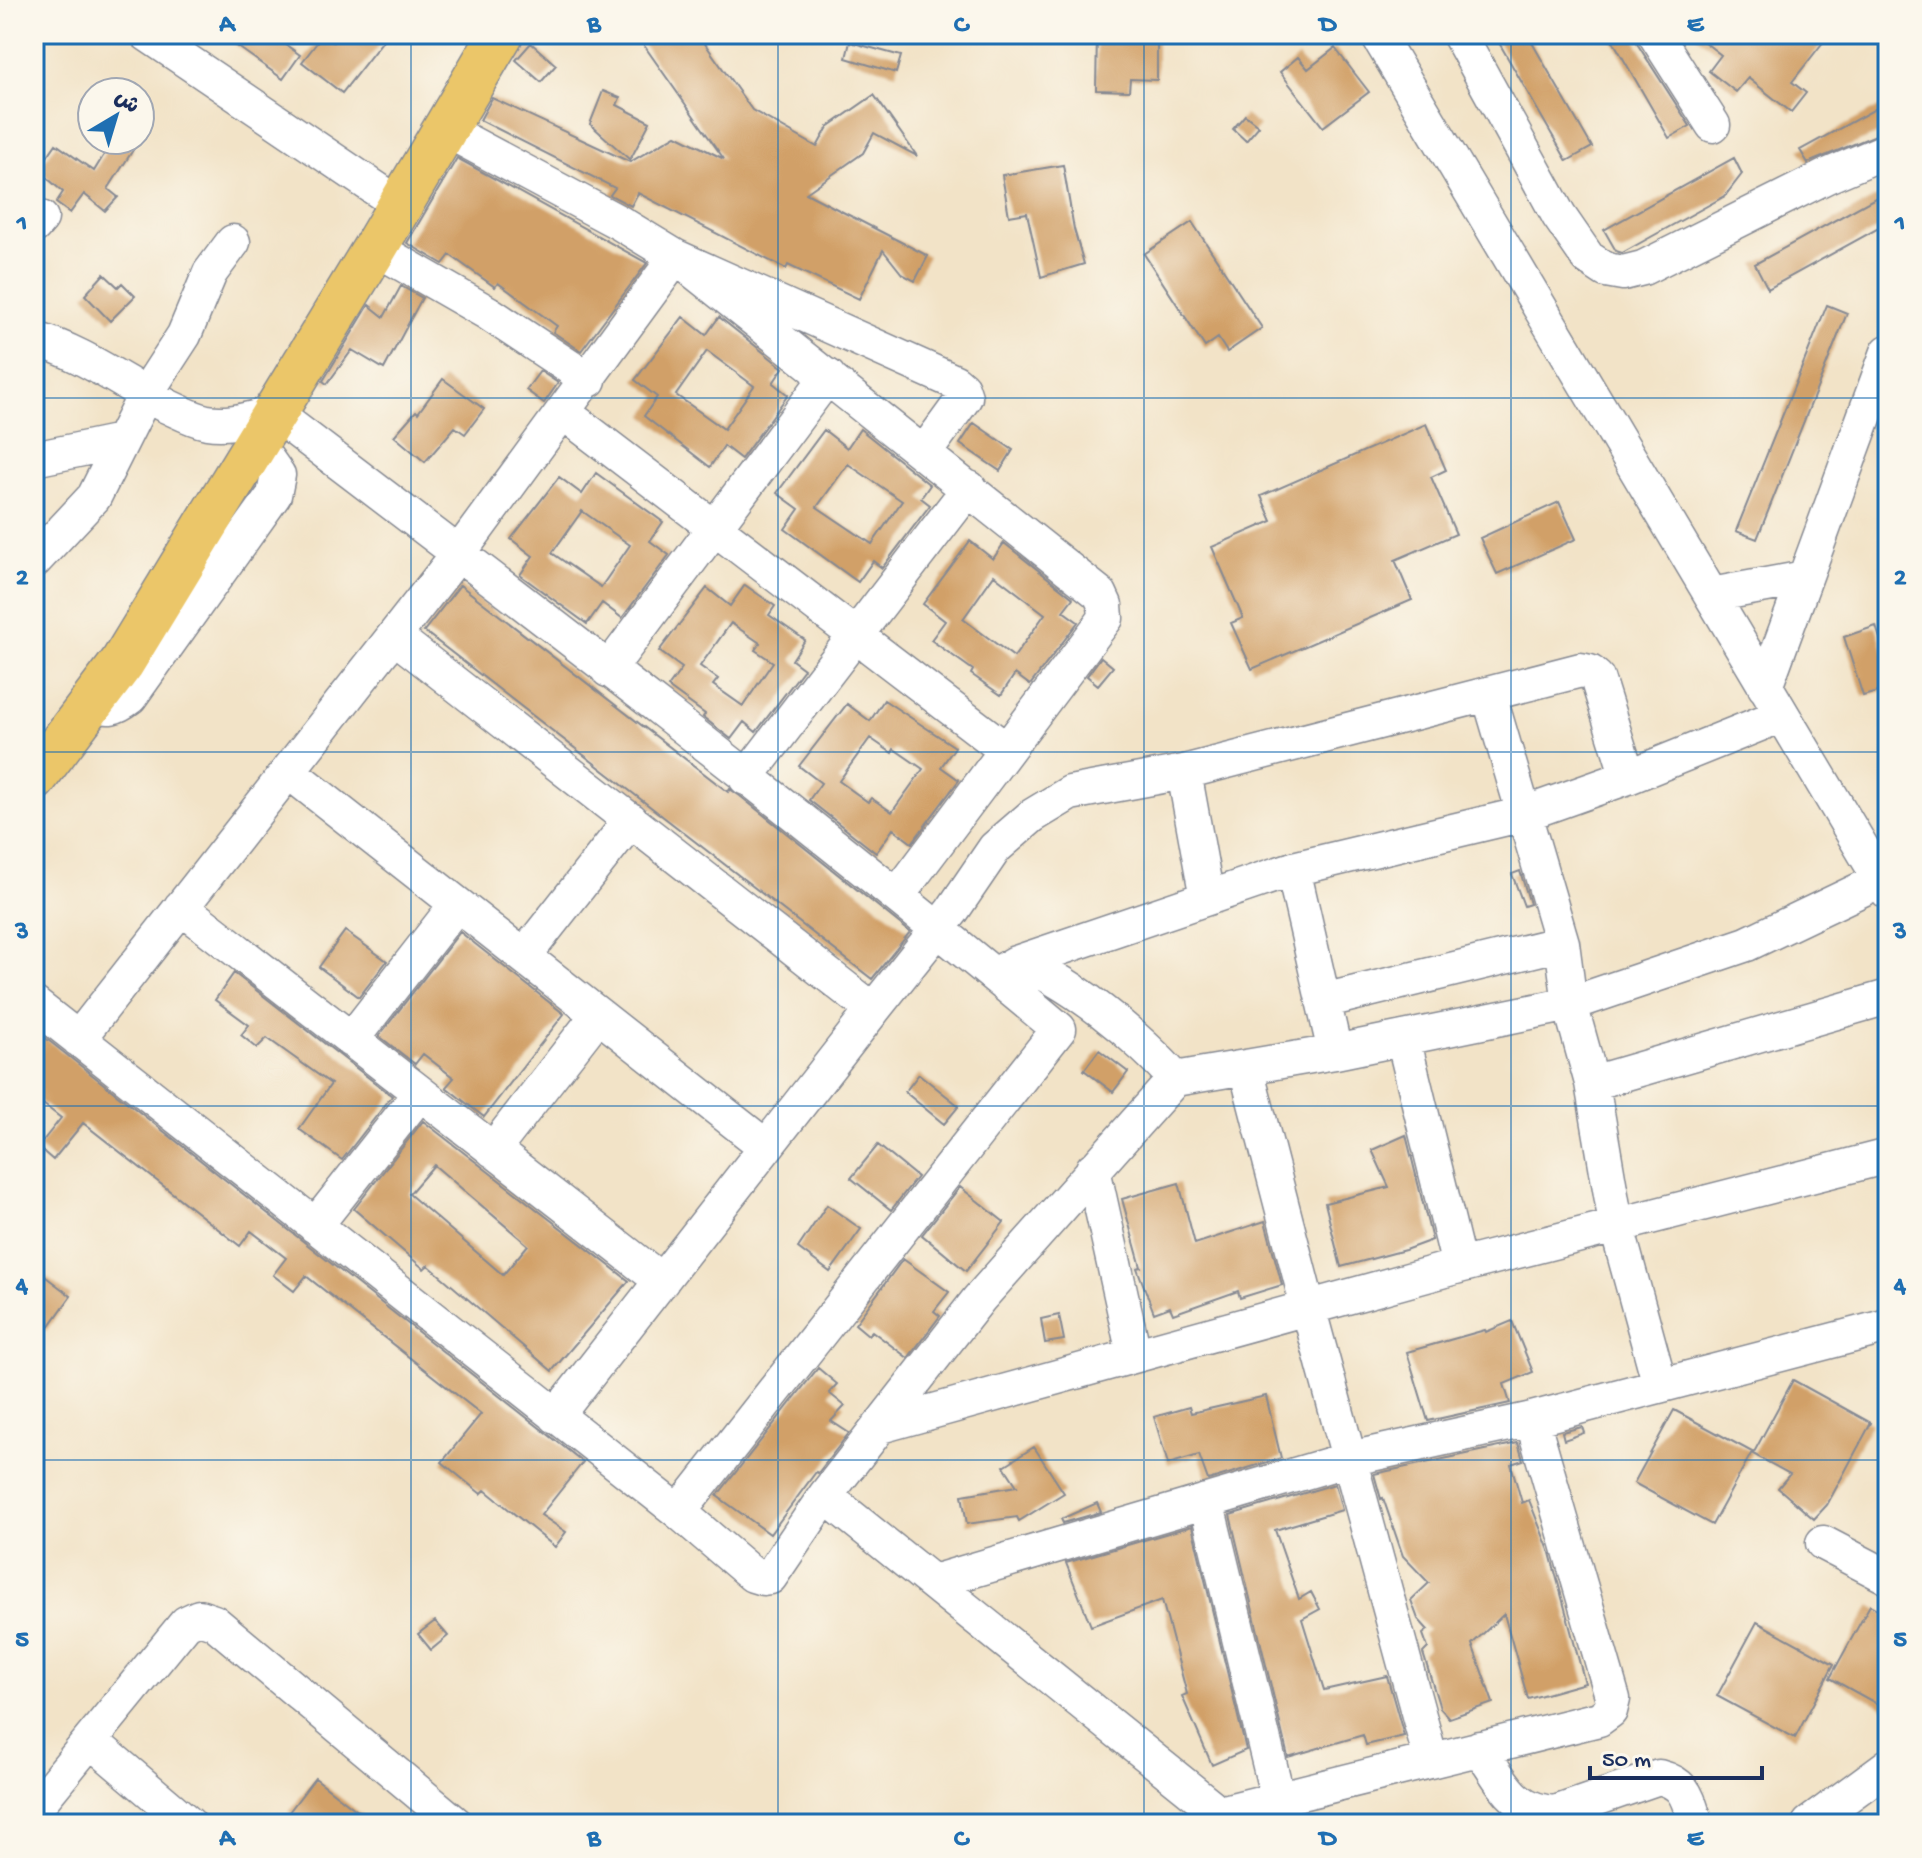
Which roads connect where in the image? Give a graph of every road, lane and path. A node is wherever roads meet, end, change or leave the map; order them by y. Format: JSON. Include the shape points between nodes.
{"nodes":[{"id":1,"x":147,"y":34,"type":"edge"},
{"id":2,"x":501,"y":34,"type":"edge"},
{"id":3,"x":1377,"y":34,"type":"edge"},
{"id":4,"x":1459,"y":34,"type":"edge"},
{"id":5,"x":1655,"y":34,"type":"edge"},
{"id":6,"x":1713,"y":125,"type":"dead end"},
{"id":7,"x":444,"y":129,"type":"junction"},
{"id":8,"x":1888,"y":150,"type":"edge"},
{"id":9,"x":400,"y":205,"type":"junction"},
{"id":10,"x":233,"y":242,"type":"dead end"},
{"id":11,"x":375,"y":248,"type":"junction"},
{"id":12,"x":676,"y":257,"type":"junction"},
{"id":13,"x":34,"y":339,"type":"edge"},
{"id":14,"x":1888,"y":352,"type":"edge"},
{"id":15,"x":828,"y":376,"type":"junction"},
{"id":16,"x":589,"y":380,"type":"junction"},
{"id":17,"x":145,"y":395,"type":"junction"},
{"id":18,"x":564,"y":413,"type":"junction"},
{"id":19,"x":265,"y":429,"type":"junction"},
{"id":20,"x":121,"y":441,"type":"junction"},
{"id":21,"x":925,"y":452,"type":"junction"},
{"id":22,"x":34,"y":459,"type":"edge"},
{"id":23,"x":969,"y":488,"type":"junction"},
{"id":24,"x":714,"y":528,"type":"junction"},
{"id":25,"x":459,"y":553,"type":"junction"},
{"id":26,"x":34,"y":561,"type":"edge"},
{"id":27,"x":1805,"y":578,"type":"junction"},
{"id":28,"x":1711,"y":595,"type":"junction"},
{"id":29,"x":394,"y":636,"type":"junction"},
{"id":30,"x":856,"y":636,"type":"junction"},
{"id":31,"x":608,"y":670,"type":"junction"},
{"id":32,"x":1489,"y":695,"type":"junction"},
{"id":33,"x":1774,"y":701,"type":"junction"},
{"id":34,"x":1006,"y":750,"type":"junction"},
{"id":35,"x":288,"y":771,"type":"junction"},
{"id":36,"x":1184,"y":772,"type":"junction"},
{"id":37,"x":1628,"y":777,"type":"junction"},
{"id":38,"x":746,"y":778,"type":"junction"},
{"id":39,"x":34,"y":779,"type":"edge"},
{"id":40,"x":1524,"y":814,"type":"junction"},
{"id":41,"x":631,"y":820,"type":"junction"},
{"id":42,"x":1293,"y":869,"type":"junction"},
{"id":43,"x":1884,"y":886,"type":"edge"},
{"id":44,"x":897,"y":896,"type":"junction"},
{"id":45,"x":1207,"y":898,"type":"junction"},
{"id":46,"x":457,"y":904,"type":"junction"},
{"id":47,"x":181,"y":907,"type":"junction"},
{"id":48,"x":938,"y":927,"type":"junction"},
{"id":49,"x":1562,"y":943,"type":"junction"},
{"id":50,"x":524,"y":956,"type":"junction"},
{"id":51,"x":1006,"y":969,"type":"junction"},
{"id":52,"x":1888,"y":997,"type":"edge"},
{"id":53,"x":1323,"y":1001,"type":"junction"},
{"id":54,"x":34,"y":1004,"type":"edge"},
{"id":55,"x":1570,"y":1004,"type":"junction"},
{"id":56,"x":873,"y":1010,"type":"junction"},
{"id":57,"x":598,"y":1015,"type":"junction"},
{"id":58,"x":1403,"y":1038,"type":"junction"},
{"id":59,"x":78,"y":1039,"type":"junction"},
{"id":60,"x":351,"y":1040,"type":"junction"},
{"id":61,"x":1335,"y":1052,"type":"junction"},
{"id":62,"x":1246,"y":1068,"type":"junction"},
{"id":63,"x":1175,"y":1079,"type":"junction"},
{"id":64,"x":1592,"y":1083,"type":"junction"},
{"id":65,"x":420,"y":1093,"type":"junction"},
{"id":66,"x":765,"y":1146,"type":"junction"},
{"id":67,"x":493,"y":1150,"type":"junction"},
{"id":68,"x":1888,"y":1156,"type":"edge"},
{"id":69,"x":1093,"y":1169,"type":"junction"},
{"id":70,"x":1616,"y":1224,"type":"junction"},
{"id":71,"x":315,"y":1226,"type":"junction"},
{"id":72,"x":1459,"y":1266,"type":"junction"},
{"id":73,"x":662,"y":1281,"type":"junction"},
{"id":74,"x":1308,"y":1307,"type":"junction"},
{"id":75,"x":1888,"y":1326,"type":"edge"},
{"id":76,"x":1134,"y":1354,"type":"junction"},
{"id":77,"x":1660,"y":1385,"type":"junction"},
{"id":78,"x":556,"y":1416,"type":"junction"},
{"id":79,"x":1532,"y":1419,"type":"junction"},
{"id":80,"x":880,"y":1426,"type":"junction"},
{"id":81,"x":1349,"y":1459,"type":"junction"},
{"id":82,"x":825,"y":1496,"type":"junction"},
{"id":83,"x":1206,"y":1501,"type":"junction"},
{"id":84,"x":679,"y":1512,"type":"junction"},
{"id":85,"x":1823,"y":1543,"type":"dead end"},
{"id":86,"x":1888,"y":1577,"type":"edge"},
{"id":87,"x":933,"y":1582,"type":"junction"},
{"id":88,"x":91,"y":1741,"type":"junction"},
{"id":89,"x":1479,"y":1748,"type":"junction"},
{"id":90,"x":1431,"y":1760,"type":"junction"},
{"id":91,"x":1888,"y":1766,"type":"edge"},
{"id":92,"x":1278,"y":1799,"type":"junction"},
{"id":93,"x":34,"y":1809,"type":"edge"},
{"id":94,"x":1597,"y":1812,"type":"edge"},
{"id":95,"x":1226,"y":1819,"type":"edge"},
{"id":96,"x":189,"y":1824,"type":"edge"},
{"id":97,"x":456,"y":1824,"type":"edge"},
{"id":98,"x":1696,"y":1824,"type":"edge"},
{"id":99,"x":1809,"y":1824,"type":"edge"}],
"edges":[{"from":1,"to":9,"type":"street"},
{"from":2,"to":7,"type":"main road"},
{"from":3,"to":28,"type":"street"},
{"from":4,"to":8,"type":"street","via":[[1559,216],[1588,258],[1606,270],[1643,268]]},
{"from":5,"to":6,"type":"street"},
{"from":7,"to":9,"type":"main road"},
{"from":7,"to":12,"type":"street"},
{"from":9,"to":11,"type":"main road"},
{"from":10,"to":17,"type":"street","via":[[210,273],[184,335]]},
{"from":11,"to":16,"type":"street","via":[[488,313]]},
{"from":11,"to":19,"type":"main road"},
{"from":12,"to":15,"type":"street"},
{"from":12,"to":16,"type":"street"},
{"from":12,"to":21,"type":"street","via":[[955,382],[965,397]]},
{"from":13,"to":17,"type":"street"},
{"from":14,"to":27,"type":"street"},
{"from":15,"to":21,"type":"street"},
{"from":15,"to":24,"type":"street"},
{"from":16,"to":18,"type":"street"},
{"from":17,"to":19,"type":"street","via":[[189,417]]},
{"from":17,"to":20,"type":"street"},
{"from":18,"to":24,"type":"street"},
{"from":18,"to":25,"type":"street"},
{"from":19,"to":25,"type":"street"},
{"from":19,"to":39,"type":"main road","via":[[122,663]]},
{"from":20,"to":22,"type":"street"},
{"from":20,"to":26,"type":"street","via":[[94,497]]},
{"from":21,"to":23,"type":"street"},
{"from":23,"to":30,"type":"street"},
{"from":23,"to":34,"type":"street","via":[[1100,594],[1105,605],[1106,618]]},
{"from":24,"to":30,"type":"street"},
{"from":24,"to":31,"type":"street"},
{"from":25,"to":29,"type":"street"},
{"from":25,"to":31,"type":"street"},
{"from":27,"to":28,"type":"street"},
{"from":27,"to":33,"type":"street"},
{"from":28,"to":33,"type":"street"},
{"from":29,"to":35,"type":"street"},
{"from":29,"to":41,"type":"street"},
{"from":30,"to":34,"type":"street"},
{"from":30,"to":38,"type":"street"},
{"from":31,"to":38,"type":"street"},
{"from":32,"to":36,"type":"street"},
{"from":32,"to":37,"type":"street","via":[[1590,672],[1597,678]]},
{"from":32,"to":40,"type":"street"},
{"from":33,"to":37,"type":"street"},
{"from":33,"to":43,"type":"street"},
{"from":34,"to":44,"type":"street"},
{"from":35,"to":46,"type":"street"},
{"from":35,"to":47,"type":"street"},
{"from":36,"to":45,"type":"street"},
{"from":36,"to":48,"type":"street","via":[[1070,793],[1032,816],[995,848]]},
{"from":37,"to":40,"type":"street"},
{"from":38,"to":44,"type":"street"},
{"from":40,"to":42,"type":"street"},
{"from":40,"to":49,"type":"street"},
{"from":41,"to":50,"type":"street"},
{"from":41,"to":56,"type":"street"},
{"from":42,"to":45,"type":"street"},
{"from":42,"to":53,"type":"street"},
{"from":43,"to":55,"type":"street","via":[[1747,944]]},
{"from":44,"to":48,"type":"street"},
{"from":45,"to":51,"type":"street"},
{"from":46,"to":50,"type":"street"},
{"from":46,"to":60,"type":"street"},
{"from":47,"to":59,"type":"street"},
{"from":47,"to":60,"type":"street"},
{"from":48,"to":51,"type":"street"},
{"from":48,"to":56,"type":"street"},
{"from":49,"to":53,"type":"street"},
{"from":49,"to":55,"type":"street"},
{"from":50,"to":57,"type":"street"},
{"from":51,"to":63,"type":"street","via":[[1031,966],[1065,984]]},
{"from":51,"to":84,"type":"street","via":[[1059,1029]]},
{"from":52,"to":64,"type":"street"},
{"from":53,"to":61,"type":"street"},
{"from":54,"to":59,"type":"street"},
{"from":55,"to":58,"type":"street"},
{"from":55,"to":64,"type":"street"},
{"from":56,"to":66,"type":"street"},
{"from":57,"to":66,"type":"street"},
{"from":57,"to":67,"type":"street"},
{"from":58,"to":61,"type":"street"},
{"from":58,"to":72,"type":"street"},
{"from":59,"to":71,"type":"street"},
{"from":60,"to":65,"type":"street"},
{"from":61,"to":62,"type":"street"},
{"from":62,"to":63,"type":"street"},
{"from":62,"to":74,"type":"street"},
{"from":63,"to":69,"type":"street"},
{"from":64,"to":70,"type":"street"},
{"from":65,"to":67,"type":"street"},
{"from":65,"to":71,"type":"street"},
{"from":66,"to":73,"type":"street"},
{"from":67,"to":73,"type":"street"},
{"from":68,"to":70,"type":"street"},
{"from":69,"to":76,"type":"street"},
{"from":69,"to":80,"type":"street","via":[[979,1299]]},
{"from":70,"to":72,"type":"street"},
{"from":70,"to":77,"type":"street"},
{"from":71,"to":78,"type":"street"},
{"from":72,"to":74,"type":"street"},
{"from":73,"to":78,"type":"street"},
{"from":74,"to":76,"type":"street"},
{"from":74,"to":81,"type":"street"},
{"from":75,"to":77,"type":"street"},
{"from":76,"to":80,"type":"street"},
{"from":77,"to":79,"type":"street"},
{"from":78,"to":84,"type":"street"},
{"from":79,"to":81,"type":"street"},
{"from":79,"to":89,"type":"street","via":[[1613,1699],[1610,1711],[1599,1719]]},
{"from":80,"to":82,"type":"street"},
{"from":81,"to":83,"type":"street"},
{"from":81,"to":90,"type":"street"},
{"from":82,"to":84,"type":"street","via":[[770,1577],[763,1578]]},
{"from":82,"to":87,"type":"street"},
{"from":83,"to":87,"type":"street"},
{"from":83,"to":92,"type":"street"},
{"from":85,"to":86,"type":"street"},
{"from":87,"to":95,"type":"street"},
{"from":88,"to":93,"type":"street"},
{"from":88,"to":96,"type":"street"},
{"from":88,"to":97,"type":"street","via":[[186,1623],[199,1617],[214,1622]]},
{"from":89,"to":90,"type":"street"},
{"from":89,"to":94,"type":"street","via":[[1519,1805],[1537,1812]]},
{"from":90,"to":92,"type":"street"},
{"from":91,"to":99,"type":"street"},
{"from":92,"to":95,"type":"street"},
{"from":94,"to":98,"type":"street","via":[[1659,1777],[1675,1781],[1686,1793]]}]}
